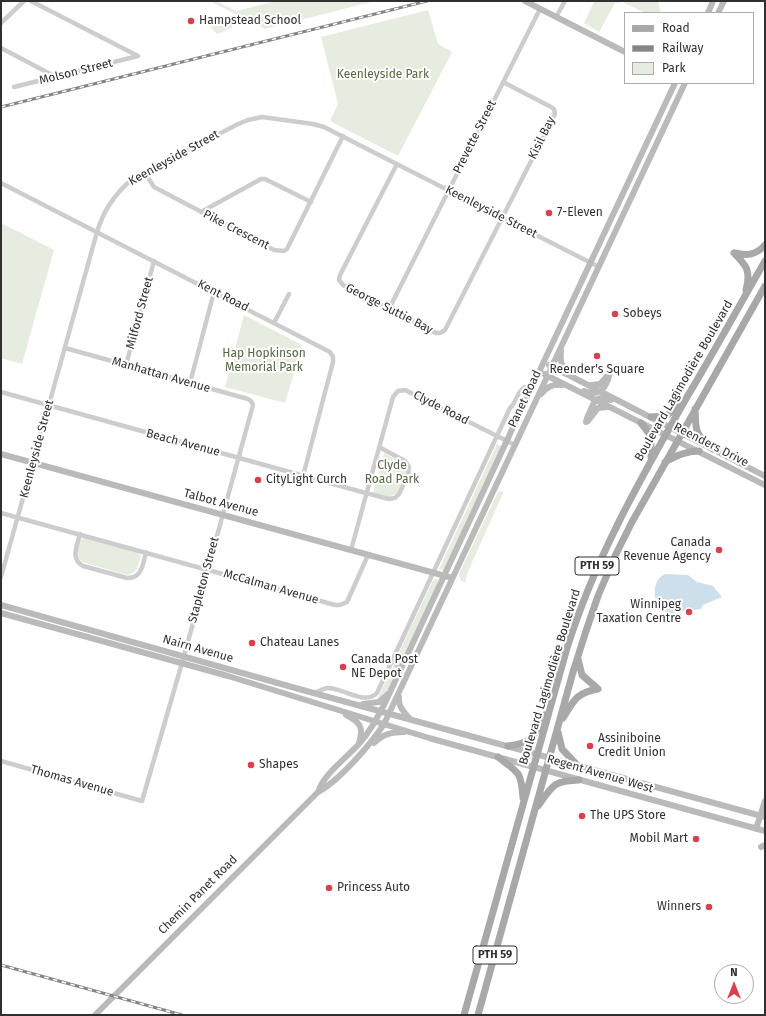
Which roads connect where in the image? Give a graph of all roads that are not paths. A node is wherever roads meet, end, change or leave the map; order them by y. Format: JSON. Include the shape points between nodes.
{"nodes":[{"id":1,"x":24,"y":1,"type":"edge"},
{"id":2,"x":31,"y":1,"type":"edge"},
{"id":3,"x":525,"y":1,"type":"edge"},
{"id":4,"x":565,"y":1,"type":"edge"},
{"id":5,"x":713,"y":1,"type":"edge"},
{"id":6,"x":724,"y":1,"type":"edge"},
{"id":7,"x":540,"y":9,"type":"junction"},
{"id":8,"x":708,"y":12,"type":"edge"},
{"id":9,"x":718,"y":12,"type":"edge"},
{"id":10,"x":556,"y":17,"type":"junction"},
{"id":11,"x":1,"y":23,"type":"edge"},
{"id":12,"x":1,"y":48,"type":"edge"},
{"id":13,"x":624,"y":51,"type":"edge"},
{"id":14,"x":56,"y":77,"type":"junction"},
{"id":15,"x":503,"y":82,"type":"junction"},
{"id":16,"x":675,"y":84,"type":"edge"},
{"id":17,"x":685,"y":84,"type":"edge"},
{"id":18,"x":14,"y":87,"type":"dead end"},
{"id":19,"x":344,"y":136,"type":"junction"},
{"id":20,"x":397,"y":164,"type":"junction"},
{"id":21,"x":145,"y":173,"type":"junction"},
{"id":22,"x":1,"y":183,"type":"edge"},
{"id":23,"x":449,"y":191,"type":"junction"},
{"id":24,"x":311,"y":202,"type":"junction"},
{"id":25,"x":200,"y":212,"type":"junction"},
{"id":26,"x":502,"y":218,"type":"junction"},
{"id":27,"x":97,"y":232,"type":"junction"},
{"id":28,"x":765,"y":245,"type":"edge"},
{"id":29,"x":154,"y":261,"type":"junction"},
{"id":30,"x":765,"y":261,"type":"edge"},
{"id":31,"x":591,"y":263,"type":"junction"},
{"id":32,"x":599,"y":267,"type":"junction"},
{"id":33,"x":765,"y":286,"type":"edge"},
{"id":34,"x":765,"y":290,"type":"edge"},
{"id":35,"x":214,"y":292,"type":"junction"},
{"id":36,"x":289,"y":294,"type":"dead end"},
{"id":37,"x":758,"y":299,"type":"junction"},
{"id":38,"x":743,"y":300,"type":"junction"},
{"id":39,"x":389,"y":309,"type":"junction"},
{"id":40,"x":274,"y":323,"type":"junction"},
{"id":41,"x":562,"y":345,"type":"junction"},
{"id":42,"x":65,"y":348,"type":"junction"},
{"id":43,"x":544,"y":362,"type":"junction"},
{"id":44,"x":126,"y":365,"type":"junction"},
{"id":45,"x":552,"y":366,"type":"junction"},
{"id":46,"x":540,"y":372,"type":"junction"},
{"id":47,"x":548,"y":376,"type":"junction"},
{"id":48,"x":573,"y":377,"type":"junction"},
{"id":49,"x":190,"y":383,"type":"junction"},
{"id":50,"x":585,"y":383,"type":"junction"},
{"id":51,"x":570,"y":387,"type":"junction"},
{"id":52,"x":531,"y":389,"type":"junction"},
{"id":53,"x":600,"y":391,"type":"junction"},
{"id":54,"x":1,"y":392,"type":"edge"},
{"id":55,"x":688,"y":396,"type":"junction"},
{"id":56,"x":538,"y":397,"type":"junction"},
{"id":57,"x":595,"y":400,"type":"junction"},
{"id":58,"x":253,"y":405,"type":"joint"},
{"id":59,"x":49,"y":406,"type":"junction"},
{"id":60,"x":610,"y":408,"type":"junction"},
{"id":61,"x":695,"y":408,"type":"junction"},
{"id":62,"x":640,"y":412,"type":"junction"},
{"id":63,"x":651,"y":417,"type":"junction"},
{"id":64,"x":641,"y":423,"type":"junction"},
{"id":65,"x":670,"y":427,"type":"junction"},
{"id":66,"x":682,"y":433,"type":"junction"},
{"id":67,"x":666,"y":435,"type":"junction"},
{"id":68,"x":496,"y":436,"type":"junction"},
{"id":69,"x":508,"y":441,"type":"junction"},
{"id":70,"x":677,"y":441,"type":"junction"},
{"id":71,"x":515,"y":445,"type":"junction"},
{"id":72,"x":379,"y":447,"type":"junction"},
{"id":73,"x":713,"y":449,"type":"junction"},
{"id":74,"x":699,"y":451,"type":"junction"},
{"id":75,"x":1,"y":454,"type":"edge"},
{"id":76,"x":238,"y":458,"type":"junction"},
{"id":77,"x":651,"y":460,"type":"junction"},
{"id":78,"x":665,"y":462,"type":"junction"},
{"id":79,"x":34,"y":463,"type":"junction"},
{"id":80,"x":303,"y":476,"type":"junction"},
{"id":81,"x":765,"y":476,"type":"edge"},
{"id":82,"x":765,"y":485,"type":"edge"},
{"id":83,"x":366,"y":493,"type":"junction"},
{"id":84,"x":1,"y":512,"type":"edge"},
{"id":85,"x":222,"y":515,"type":"junction"},
{"id":86,"x":18,"y":517,"type":"junction"},
{"id":87,"x":80,"y":534,"type":"junction"},
{"id":88,"x":351,"y":550,"type":"junction"},
{"id":89,"x":146,"y":552,"type":"junction"},
{"id":90,"x":368,"y":555,"type":"junction"},
{"id":91,"x":208,"y":570,"type":"junction"},
{"id":92,"x":434,"y":574,"type":"junction"},
{"id":93,"x":1,"y":577,"type":"edge"},
{"id":94,"x":444,"y":578,"type":"junction"},
{"id":95,"x":452,"y":581,"type":"junction"},
{"id":96,"x":1,"y":605,"type":"edge"},
{"id":97,"x":1,"y":613,"type":"edge"},
{"id":98,"x":60,"y":621,"type":"junction"},
{"id":99,"x":57,"y":628,"type":"junction"},
{"id":100,"x":120,"y":638,"type":"junction"},
{"id":101,"x":118,"y":646,"type":"junction"},
{"id":102,"x":184,"y":656,"type":"junction"},
{"id":103,"x":578,"y":658,"type":"junction"},
{"id":104,"x":393,"y":659,"type":"junction"},
{"id":105,"x":182,"y":663,"type":"junction"},
{"id":106,"x":230,"y":669,"type":"junction"},
{"id":107,"x":400,"y":671,"type":"junction"},
{"id":108,"x":228,"y":676,"type":"junction"},
{"id":109,"x":392,"y":689,"type":"junction"},
{"id":110,"x":400,"y":691,"type":"junction"},
{"id":111,"x":315,"y":693,"type":"junction"},
{"id":112,"x":358,"y":696,"type":"junction"},
{"id":113,"x":312,"y":702,"type":"junction"},
{"id":114,"x":356,"y":704,"type":"junction"},
{"id":115,"x":551,"y":706,"type":"junction"},
{"id":116,"x":335,"y":708,"type":"junction"},
{"id":117,"x":381,"y":711,"type":"junction"},
{"id":118,"x":390,"y":714,"type":"junction"},
{"id":119,"x":410,"y":719,"type":"junction"},
{"id":120,"x":376,"y":722,"type":"junction"},
{"id":121,"x":384,"y":724,"type":"junction"},
{"id":122,"x":558,"y":727,"type":"junction"},
{"id":123,"x":409,"y":732,"type":"junction"},
{"id":124,"x":358,"y":745,"type":"junction"},
{"id":125,"x":508,"y":746,"type":"junction"},
{"id":126,"x":537,"y":755,"type":"junction"},
{"id":127,"x":498,"y":757,"type":"junction"},
{"id":128,"x":550,"y":758,"type":"junction"},
{"id":129,"x":1,"y":761,"type":"edge"},
{"id":130,"x":349,"y":766,"type":"junction"},
{"id":131,"x":577,"y":766,"type":"junction"},
{"id":132,"x":534,"y":767,"type":"junction"},
{"id":133,"x":546,"y":770,"type":"junction"},
{"id":134,"x":331,"y":773,"type":"junction"},
{"id":135,"x":336,"y":778,"type":"junction"},
{"id":136,"x":579,"y":780,"type":"junction"},
{"id":137,"x":318,"y":792,"type":"junction"},
{"id":138,"x":684,"y":796,"type":"junction"},
{"id":139,"x":142,"y":801,"type":"joint"},
{"id":140,"x":765,"y":801,"type":"edge"},
{"id":141,"x":524,"y":804,"type":"junction"},
{"id":142,"x":681,"y":808,"type":"junction"},
{"id":143,"x":535,"y":811,"type":"junction"},
{"id":144,"x":763,"y":817,"type":"edge"},
{"id":145,"x":756,"y":829,"type":"junction"},
{"id":146,"x":765,"y":831,"type":"edge"},
{"id":147,"x":95,"y":1015,"type":"edge"},
{"id":148,"x":464,"y":1015,"type":"edge"},
{"id":149,"x":478,"y":1015,"type":"edge"}],
"edges":[{"from":1,"to":11,"type":"street"},
{"from":2,"to":14,"type":"street","name":"Molson Street","via":[[138,56]]},
{"from":3,"to":7,"type":"street"},
{"from":4,"to":10,"type":"street"},
{"from":5,"to":8,"type":"street"},
{"from":6,"to":9,"type":"street"},
{"from":7,"to":10,"type":"street"},
{"from":7,"to":15,"type":"street","name":"Prevette Street"},
{"from":10,"to":13,"type":"street"},
{"from":12,"to":14,"type":"street"},
{"from":14,"to":18,"type":"street","name":"Molson Street"},
{"from":15,"to":23,"type":"street","name":"Prevette Street"},
{"from":15,"to":26,"type":"street","name":"Kisil Bay","via":[[551,106],[555,114]]},
{"from":16,"to":31,"type":"street","name":"Panet Road"},
{"from":17,"to":32,"type":"street","name":"Panet Road"},
{"from":19,"to":20,"type":"street","name":"Keenleyside Street"},
{"from":19,"to":21,"type":"street","name":"Keenleyside Street","via":[[324,126],[262,117],[248,120]]},
{"from":19,"to":24,"type":"street","name":"Pike Crescent"},
{"from":20,"to":23,"type":"street","name":"Keenleyside Street"},
{"from":20,"to":39,"type":"street","name":"George Suttie Bay","via":[[339,277],[339,282],[343,285]]},
{"from":21,"to":25,"type":"street","name":"Pike Crescent","via":[[154,187]]},
{"from":21,"to":27,"type":"street","name":"Keenleyside Street","via":[[130,181],[116,195]]},
{"from":22,"to":27,"type":"street","name":"Kent Road"},
{"from":23,"to":26,"type":"street","name":"Keenleyside Street"},
{"from":23,"to":39,"type":"street","name":"Prevette Street"},
{"from":24,"to":25,"type":"street","via":[[261,179]]},
{"from":24,"to":25,"type":"street","name":"Pike Crescent","via":[[284,251],[274,250]]},
{"from":26,"to":31,"type":"street","name":"Keenleyside Street"},
{"from":26,"to":39,"type":"street","name":"George Suttie Bay","via":[[442,333],[436,333]]},
{"from":27,"to":29,"type":"street","name":"Kent Road"},
{"from":27,"to":42,"type":"street","name":"Keenleyside Street"},
{"from":28,"to":38,"type":"main road","via":[[750,255],[734,253],[744,263],[748,272]]},
{"from":29,"to":35,"type":"street","name":"Kent Road"},
{"from":29,"to":44,"type":"street","name":"Milford Street"},
{"from":30,"to":38,"type":"main road","name":"Boulevard Lagimodière Boulevard","number":"PTH 59"},
{"from":31,"to":32,"type":"street","name":"Keenleyside Street"},
{"from":31,"to":43,"type":"street","name":"Panet Road"},
{"from":32,"to":41,"type":"street","name":"Panet Road"},
{"from":33,"to":37,"type":"main road","name":"Boulevard Lagimodière Boulevard","number":"PTH 59"},
{"from":34,"to":37,"type":"main road"},
{"from":35,"to":40,"type":"street","name":"Kent Road"},
{"from":35,"to":49,"type":"street"},
{"from":36,"to":40,"type":"street"},
{"from":37,"to":61,"type":"main road","name":"Boulevard Lagimodière Boulevard","number":"PTH 59"},
{"from":38,"to":55,"type":"main road","name":"Boulevard Lagimodière Boulevard","number":"PTH 59"},
{"from":40,"to":80,"type":"street","name":"Kent Road","via":[[325,349],[333,357]]},
{"from":41,"to":45,"type":"street","name":"Panet Road"},
{"from":41,"to":48,"type":"street","via":[[561,364]]},
{"from":42,"to":44,"type":"street","name":"Manhattan Avenue"},
{"from":42,"to":59,"type":"street","name":"Keenleyside Street"},
{"from":43,"to":45,"type":"street","name":"Reenders Drive"},
{"from":43,"to":46,"type":"street","name":"Panet Road"},
{"from":44,"to":49,"type":"street","name":"Manhattan Avenue"},
{"from":45,"to":47,"type":"street","name":"Panet Road"},
{"from":45,"to":48,"type":"street","name":"Reenders Drive"},
{"from":46,"to":47,"type":"street","name":"Reenders Drive"},
{"from":46,"to":52,"type":"street","name":"Panet Road"},
{"from":47,"to":51,"type":"street","name":"Reenders Drive"},
{"from":47,"to":56,"type":"street","name":"Panet Road"},
{"from":48,"to":50,"type":"street","name":"Reenders Drive"},
{"from":49,"to":58,"type":"street","name":"Manhattan Avenue","via":[[248,399]]},
{"from":50,"to":53,"type":"street","name":"Reenders Drive"},
{"from":50,"to":53,"type":"street","via":[[600,384],[610,373],[608,382]]},
{"from":51,"to":53,"type":"street","via":[[589,393]]},
{"from":51,"to":56,"type":"street","via":[[554,384]]},
{"from":51,"to":57,"type":"street","name":"Reenders Drive"},
{"from":52,"to":68,"type":"street","via":[[522,388]]},
{"from":52,"to":69,"type":"street","name":"Panet Road"},
{"from":53,"to":62,"type":"street","name":"Reenders Drive"},
{"from":54,"to":59,"type":"street","name":"Beach Avenue"},
{"from":55,"to":63,"type":"main road","via":[[666,416]]},
{"from":55,"to":65,"type":"main road","name":"Boulevard Lagimodière Boulevard","number":"PTH 59"},
{"from":56,"to":71,"type":"street","name":"Panet Road"},
{"from":57,"to":60,"type":"street","name":"Reenders Drive"},
{"from":57,"to":60,"type":"street","via":[[586,422],[598,408]]},
{"from":57,"to":62,"type":"street","via":[[604,398]]},
{"from":58,"to":76,"type":"street","name":"Stapleton Street"},
{"from":59,"to":76,"type":"street","name":"Beach Avenue"},
{"from":59,"to":79,"type":"street","name":"Keenleyside Street"},
{"from":60,"to":64,"type":"street","name":"Reenders Drive"},
{"from":61,"to":66,"type":"main road","name":"Boulevard Lagimodière Boulevard","number":"PTH 59"},
{"from":61,"to":73,"type":"main road","via":[[698,435]]},
{"from":62,"to":63,"type":"street","name":"Reenders Drive"},
{"from":63,"to":65,"type":"street","name":"Reenders Drive"},
{"from":64,"to":67,"type":"street","name":"Reenders Drive"},
{"from":64,"to":77,"type":"main road","via":[[651,436]]},
{"from":65,"to":66,"type":"street","name":"Reenders Drive"},
{"from":65,"to":67,"type":"main road","name":"Boulevard Lagimodière Boulevard","number":"PTH 59"},
{"from":66,"to":70,"type":"main road","name":"Boulevard Lagimodière Boulevard","number":"PTH 59"},
{"from":66,"to":73,"type":"street","name":"Reenders Drive"},
{"from":67,"to":70,"type":"street","name":"Reenders Drive"},
{"from":67,"to":77,"type":"main road","name":"Boulevard Lagimodière Boulevard","number":"PTH 59"},
{"from":68,"to":69,"type":"street","name":"Clyde Road"},
{"from":68,"to":72,"type":"street","name":"Clyde Road","via":[[401,390],[393,397]]},
{"from":68,"to":92,"type":"street"},
{"from":69,"to":71,"type":"street","name":"Clyde Road"},
{"from":69,"to":94,"type":"street","name":"Panet Road"},
{"from":70,"to":74,"type":"street","name":"Reenders Drive"},
{"from":70,"to":78,"type":"main road","name":"Boulevard Lagimodière Boulevard","number":"PTH 59"},
{"from":71,"to":95,"type":"street","name":"Panet Road"},
{"from":72,"to":83,"type":"street","name":"Clyde Road"},
{"from":72,"to":83,"type":"street","via":[[405,461],[409,467],[408,475],[395,498],[389,499]]},
{"from":73,"to":81,"type":"street","name":"Reenders Drive"},
{"from":74,"to":78,"type":"main road","via":[[690,451]]},
{"from":74,"to":82,"type":"street","name":"Reenders Drive"},
{"from":75,"to":79,"type":"street","name":"Talbot Avenue"},
{"from":76,"to":80,"type":"street","name":"Beach Avenue"},
{"from":76,"to":85,"type":"street","name":"Stapleton Street"},
{"from":77,"to":115,"type":"main road","name":"Boulevard Lagimodière Boulevard","number":"PTH 59","via":[[622,514],[588,589],[571,636]]},
{"from":78,"to":103,"type":"main road","name":"Boulevard Lagimodière Boulevard","number":"PTH 59","via":[[615,556],[598,596]]},
{"from":79,"to":85,"type":"street","name":"Talbot Avenue"},
{"from":79,"to":86,"type":"street","name":"Keenleyside Street"},
{"from":80,"to":83,"type":"street","name":"Beach Avenue"},
{"from":83,"to":88,"type":"street","name":"Clyde Road"},
{"from":84,"to":86,"type":"street","name":"McCalman Avenue"},
{"from":85,"to":88,"type":"street","name":"Talbot Avenue"},
{"from":85,"to":91,"type":"street","name":"Stapleton Street"},
{"from":86,"to":87,"type":"street","name":"McCalman Avenue"},
{"from":86,"to":93,"type":"street","name":"Keenleyside Street"},
{"from":87,"to":89,"type":"street","name":"McCalman Avenue"},
{"from":87,"to":89,"type":"street","via":[[75,559],[80,565],[97,570],[134,578],[141,571]]},
{"from":88,"to":90,"type":"street","name":"Talbot Avenue"},
{"from":89,"to":91,"type":"street","name":"McCalman Avenue"},
{"from":90,"to":91,"type":"street","name":"McCalman Avenue","via":[[347,602],[340,606]]},
{"from":90,"to":92,"type":"street","name":"Talbot Avenue"},
{"from":91,"to":102,"type":"street","name":"Stapleton Street"},
{"from":92,"to":94,"type":"street","name":"Talbot Avenue"},
{"from":92,"to":104,"type":"street"},
{"from":94,"to":95,"type":"street","name":"Talbot Avenue"},
{"from":94,"to":107,"type":"street","name":"Panet Road"},
{"from":95,"to":110,"type":"street","name":"Panet Road"},
{"from":96,"to":98,"type":"street","name":"Nairn Avenue"},
{"from":97,"to":99,"type":"street","name":"Nairn Avenue"},
{"from":98,"to":99,"type":"street"},
{"from":98,"to":100,"type":"street","name":"Nairn Avenue"},
{"from":99,"to":101,"type":"street","name":"Nairn Avenue"},
{"from":100,"to":101,"type":"street"},
{"from":100,"to":102,"type":"street","name":"Nairn Avenue"},
{"from":101,"to":105,"type":"street","name":"Nairn Avenue"},
{"from":102,"to":105,"type":"street","name":"Stapleton Street"},
{"from":102,"to":106,"type":"street","name":"Nairn Avenue"},
{"from":103,"to":122,"type":"main road","name":"Boulevard Lagimodière Boulevard","number":"PTH 59"},
{"from":103,"to":122,"type":"main road","via":[[582,675],[598,689],[578,696]]},
{"from":104,"to":107,"type":"street"},
{"from":104,"to":112,"type":"street","via":[[377,694],[370,698]]},
{"from":105,"to":108,"type":"street","name":"Nairn Avenue"},
{"from":105,"to":139,"type":"street","name":"Stapleton Street"},
{"from":106,"to":108,"type":"street"},
{"from":106,"to":111,"type":"street","name":"Nairn Avenue"},
{"from":107,"to":109,"type":"street","name":"Panet Road"},
{"from":108,"to":113,"type":"street","name":"Nairn Avenue"},
{"from":109,"to":114,"type":"street","via":[[379,702]]},
{"from":109,"to":117,"type":"street","name":"Panet Road"},
{"from":110,"to":118,"type":"street","name":"Panet Road"},
{"from":110,"to":119,"type":"street","via":[[398,703]]},
{"from":111,"to":112,"type":"street","via":[[328,688]]},
{"from":111,"to":113,"type":"street"},
{"from":111,"to":114,"type":"street","name":"Nairn Avenue"},
{"from":112,"to":114,"type":"street"},
{"from":113,"to":116,"type":"street","name":"Nairn Avenue"},
{"from":114,"to":117,"type":"street","name":"Nairn Avenue"},
{"from":115,"to":125,"type":"main road","via":[[532,738],[522,744]]},
{"from":115,"to":126,"type":"main road","name":"Boulevard Lagimodière Boulevard","number":"PTH 59"},
{"from":116,"to":120,"type":"street","name":"Nairn Avenue"},
{"from":116,"to":124,"type":"street","via":[[357,721],[361,733]]},
{"from":117,"to":118,"type":"street","name":"Nairn Avenue"},
{"from":117,"to":120,"type":"street","name":"Panet Road"},
{"from":118,"to":119,"type":"street","name":"Regent Avenue West"},
{"from":118,"to":121,"type":"street","name":"Panet Road"},
{"from":119,"to":125,"type":"street","name":"Regent Avenue West"},
{"from":120,"to":121,"type":"street","name":"Nairn Avenue"},
{"from":120,"to":124,"type":"street","name":"Chemin Panet Road"},
{"from":121,"to":123,"type":"street","name":"Regent Avenue West"},
{"from":121,"to":130,"type":"street","name":"Chemin Panet Road"},
{"from":122,"to":128,"type":"main road","name":"Boulevard Lagimodière Boulevard","number":"PTH 59"},
{"from":122,"to":131,"type":"main road","via":[[562,749]]},
{"from":123,"to":127,"type":"street","name":"Regent Avenue West"},
{"from":123,"to":130,"type":"street","via":[[395,732],[382,736]]},
{"from":124,"to":134,"type":"street","name":"Chemin Panet Road"},
{"from":125,"to":126,"type":"street","name":"Regent Avenue West"},
{"from":126,"to":128,"type":"street","name":"Regent Avenue West"},
{"from":126,"to":132,"type":"main road","name":"Boulevard Lagimodière Boulevard","number":"PTH 59"},
{"from":127,"to":132,"type":"street","name":"Regent Avenue West"},
{"from":127,"to":141,"type":"main road","via":[[520,776]]},
{"from":128,"to":131,"type":"street","name":"Regent Avenue West"},
{"from":128,"to":133,"type":"main road","name":"Boulevard Lagimodière Boulevard","number":"PTH 59"},
{"from":129,"to":139,"type":"street","name":"Thomas Avenue"},
{"from":130,"to":135,"type":"street","name":"Chemin Panet Road"},
{"from":131,"to":138,"type":"street","name":"Regent Avenue West"},
{"from":132,"to":133,"type":"street","name":"Regent Avenue West"},
{"from":132,"to":141,"type":"main road","name":"Boulevard Lagimodière Boulevard","number":"PTH 59"},
{"from":133,"to":136,"type":"street","name":"Regent Avenue West"},
{"from":133,"to":143,"type":"main road","name":"Boulevard Lagimodière Boulevard","number":"PTH 59"},
{"from":134,"to":135,"type":"street"},
{"from":134,"to":137,"type":"street","name":"Chemin Panet Road","via":[[321,784]]},
{"from":135,"to":137,"type":"street","name":"Chemin Panet Road"},
{"from":136,"to":142,"type":"street","name":"Regent Avenue West"},
{"from":136,"to":143,"type":"main road","via":[[555,784]]},
{"from":137,"to":147,"type":"street","name":"Chemin Panet Road"},
{"from":138,"to":142,"type":"street"},
{"from":138,"to":144,"type":"street","name":"Regent Avenue West"},
{"from":140,"to":144,"type":"street"},
{"from":141,"to":148,"type":"main road","name":"Boulevard Lagimodière Boulevard","number":"PTH 59"},
{"from":142,"to":145,"type":"street","name":"Regent Avenue West"},
{"from":143,"to":149,"type":"main road","name":"Boulevard Lagimodière Boulevard","number":"PTH 59"},
{"from":144,"to":145,"type":"street"},
{"from":145,"to":146,"type":"street","name":"Regent Avenue West"}]}
